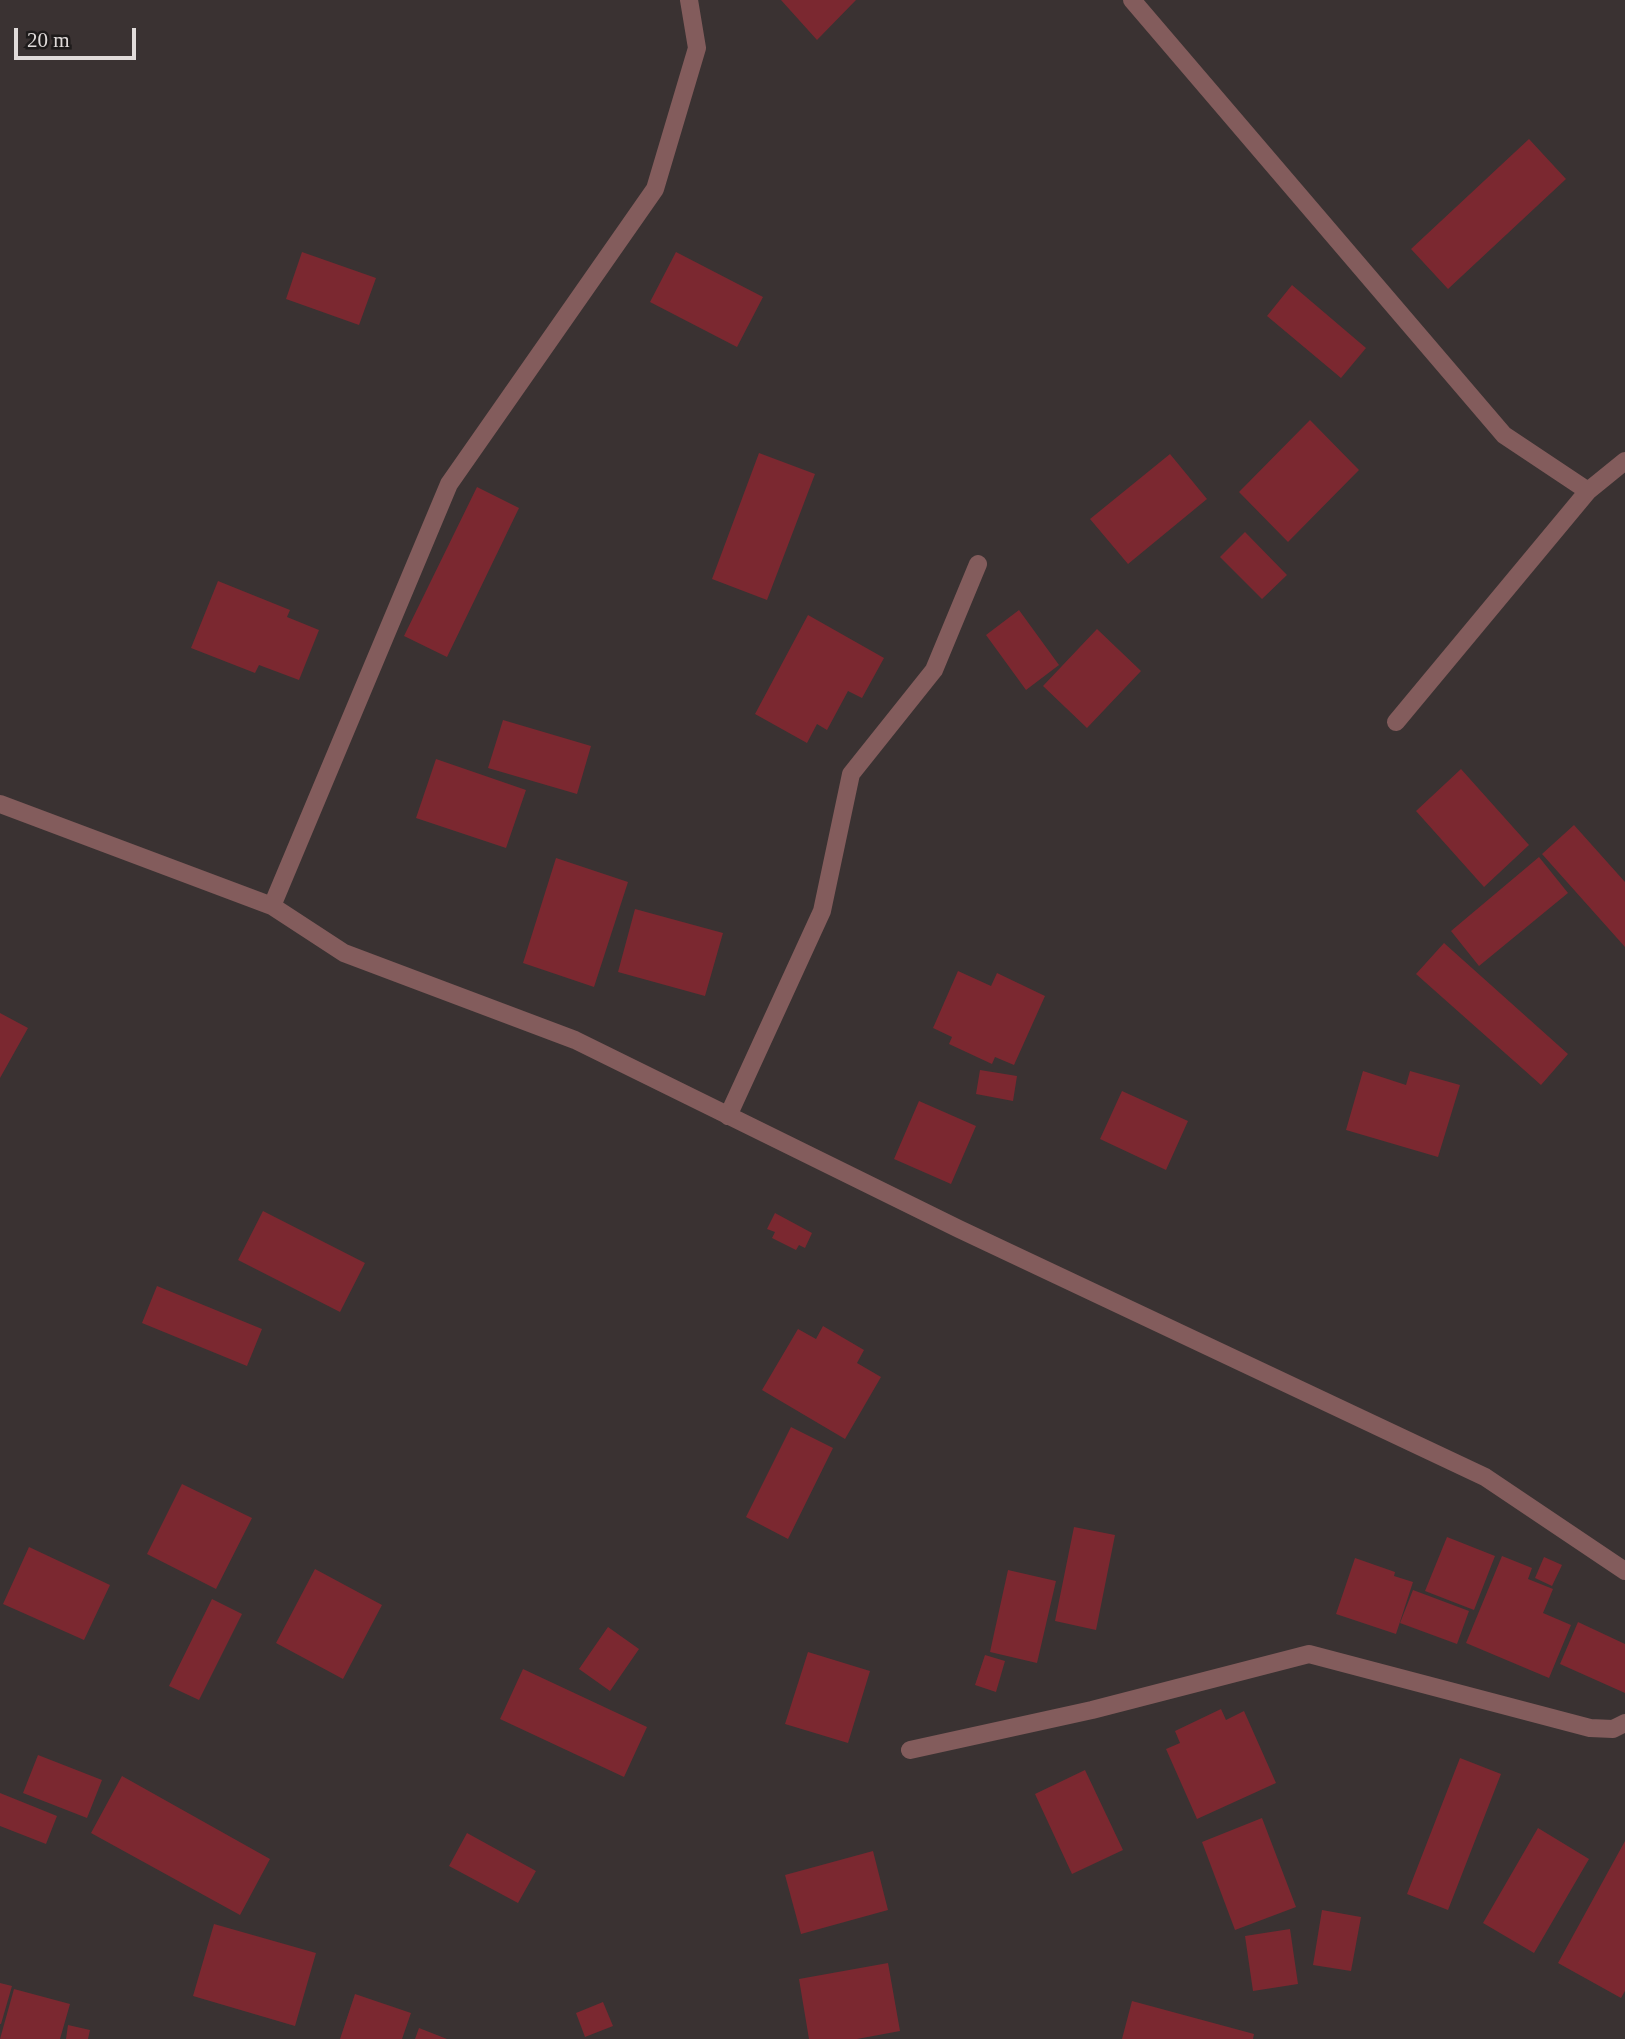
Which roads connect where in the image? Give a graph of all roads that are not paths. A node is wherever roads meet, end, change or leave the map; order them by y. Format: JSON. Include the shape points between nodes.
{"nodes":[{"id":1,"x":689,"y":0,"type":"edge"},
{"id":2,"x":1132,"y":0,"type":"edge"},
{"id":3,"x":1625,"y":461,"type":"edge"},
{"id":4,"x":1588,"y":491,"type":"junction"},
{"id":5,"x":978,"y":564,"type":"dead end"},
{"id":6,"x":1396,"y":722,"type":"dead end"},
{"id":7,"x":0,"y":804,"type":"edge"},
{"id":8,"x":272,"y":906,"type":"junction"},
{"id":9,"x":728,"y":1116,"type":"junction"},
{"id":10,"x":1625,"y":1571,"type":"edge"},
{"id":11,"x":1625,"y":1723,"type":"edge"},
{"id":12,"x":910,"y":1750,"type":"dead end"}],
"edges":[{"from":1,"to":8,"type":"street","via":[[696,48],[655,189],[449,484]]},
{"from":2,"to":4,"type":"street","via":[[1504,435]]},
{"from":3,"to":4,"type":"street"},
{"from":4,"to":6,"type":"street"},
{"from":5,"to":9,"type":"street","via":[[934,670],[851,774],[822,911]]},
{"from":7,"to":8,"type":"street"},
{"from":8,"to":9,"type":"street","via":[[344,953],[575,1040]]},
{"from":9,"to":10,"type":"street","via":[[1485,1476]]},
{"from":11,"to":12,"type":"street","via":[[1613,1729],[1590,1728],[1309,1654],[1092,1710]]}]}
